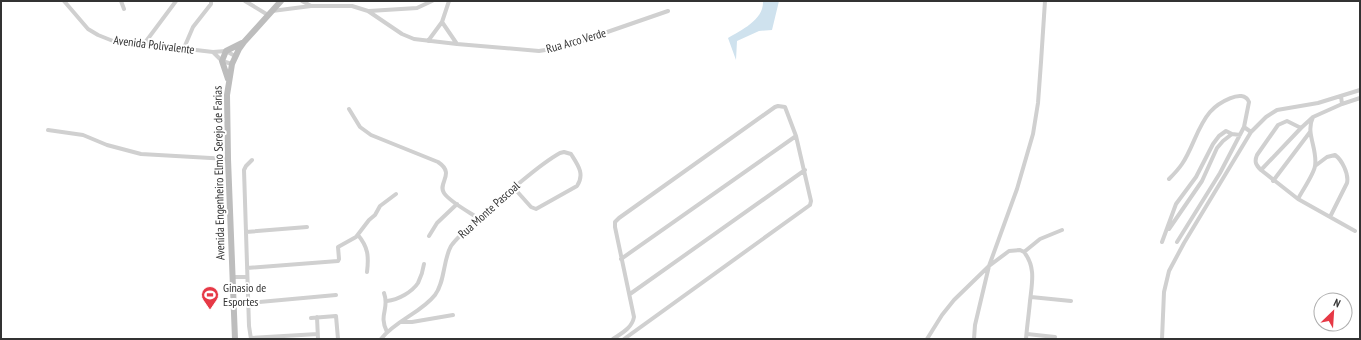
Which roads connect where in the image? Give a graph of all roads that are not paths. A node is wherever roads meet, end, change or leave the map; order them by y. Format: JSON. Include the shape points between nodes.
{"nodes":[{"id":1,"x":64,"y":1,"type":"edge"},
{"id":2,"x":121,"y":1,"type":"edge"},
{"id":3,"x":176,"y":1,"type":"edge"},
{"id":4,"x":210,"y":1,"type":"edge"},
{"id":5,"x":245,"y":1,"type":"edge"},
{"id":6,"x":281,"y":1,"type":"edge"},
{"id":7,"x":302,"y":1,"type":"edge"},
{"id":8,"x":432,"y":1,"type":"edge"},
{"id":9,"x":449,"y":1,"type":"edge"},
{"id":10,"x":1045,"y":2,"type":"edge"},
{"id":11,"x":311,"y":6,"type":"junction"},
{"id":12,"x":124,"y":9,"type":"dead end"},
{"id":13,"x":368,"y":11,"type":"junction"},
{"id":14,"x":668,"y":11,"type":"dead end"},
{"id":15,"x":270,"y":13,"type":"junction"},
{"id":16,"x":442,"y":22,"type":"junction"},
{"id":17,"x":428,"y":41,"type":"junction"},
{"id":18,"x":244,"y":42,"type":"junction"},
{"id":19,"x":144,"y":44,"type":"junction"},
{"id":20,"x":457,"y":44,"type":"junction"},
{"id":21,"x":184,"y":48,"type":"junction"},
{"id":22,"x":226,"y":51,"type":"junction"},
{"id":23,"x":213,"y":52,"type":"junction"},
{"id":24,"x":235,"y":56,"type":"junction"},
{"id":25,"x":222,"y":61,"type":"junction"},
{"id":26,"x":232,"y":64,"type":"junction"},
{"id":27,"x":228,"y":80,"type":"junction"},
{"id":28,"x":1360,"y":90,"type":"edge"},
{"id":29,"x":1341,"y":96,"type":"junction"},
{"id":30,"x":1360,"y":98,"type":"edge"},
{"id":31,"x":1342,"y":104,"type":"junction"},
{"id":32,"x":349,"y":110,"type":"dead end"},
{"id":33,"x":1313,"y":117,"type":"junction"},
{"id":34,"x":1244,"y":127,"type":"junction"},
{"id":35,"x":1301,"y":128,"type":"junction"},
{"id":36,"x":48,"y":130,"type":"dead end"},
{"id":37,"x":1251,"y":132,"type":"junction"},
{"id":38,"x":1310,"y":132,"type":"junction"},
{"id":39,"x":1232,"y":134,"type":"junction"},
{"id":40,"x":1240,"y":134,"type":"junction"},
{"id":41,"x":796,"y":136,"type":"junction"},
{"id":42,"x":228,"y":159,"type":"junction"},
{"id":43,"x":252,"y":160,"type":"dead end"},
{"id":44,"x":1315,"y":166,"type":"junction"},
{"id":45,"x":805,"y":170,"type":"junction"},
{"id":46,"x":1261,"y":170,"type":"junction"},
{"id":47,"x":1170,"y":179,"type":"dead end"},
{"id":48,"x":1273,"y":181,"type":"junction"},
{"id":49,"x":514,"y":188,"type":"junction"},
{"id":50,"x":396,"y":194,"type":"dead end"},
{"id":51,"x":1298,"y":199,"type":"junction"},
{"id":52,"x":457,"y":204,"type":"junction"},
{"id":53,"x":1330,"y":217,"type":"junction"},
{"id":54,"x":478,"y":218,"type":"junction"},
{"id":55,"x":307,"y":227,"type":"dead end"},
{"id":56,"x":1062,"y":230,"type":"dead end"},
{"id":57,"x":1167,"y":231,"type":"junction"},
{"id":58,"x":1355,"y":231,"type":"dead end"},
{"id":59,"x":246,"y":232,"type":"junction"},
{"id":60,"x":358,"y":234,"type":"junction"},
{"id":61,"x":429,"y":236,"type":"dead end"},
{"id":62,"x":1162,"y":242,"type":"dead end"},
{"id":63,"x":1177,"y":242,"type":"dead end"},
{"id":64,"x":1024,"y":252,"type":"junction"},
{"id":65,"x":621,"y":259,"type":"junction"},
{"id":66,"x":424,"y":264,"type":"dead end"},
{"id":67,"x":989,"y":266,"type":"junction"},
{"id":68,"x":247,"y":268,"type":"junction"},
{"id":69,"x":367,"y":272,"type":"dead end"},
{"id":70,"x":233,"y":277,"type":"junction"},
{"id":71,"x":247,"y":277,"type":"junction"},
{"id":72,"x":384,"y":293,"type":"dead end"},
{"id":73,"x":630,"y":294,"type":"junction"},
{"id":74,"x":336,"y":295,"type":"dead end"},
{"id":75,"x":1030,"y":297,"type":"junction"},
{"id":76,"x":387,"y":301,"type":"junction"},
{"id":77,"x":1071,"y":301,"type":"dead end"},
{"id":78,"x":248,"y":303,"type":"junction"},
{"id":79,"x":454,"y":315,"type":"dead end"},
{"id":80,"x":317,"y":317,"type":"junction"},
{"id":81,"x":311,"y":318,"type":"dead end"},
{"id":82,"x":633,"y":321,"type":"junction"},
{"id":83,"x":401,"y":322,"type":"junction"},
{"id":84,"x":638,"y":329,"type":"junction"},
{"id":85,"x":387,"y":332,"type":"junction"},
{"id":86,"x":318,"y":334,"type":"junction"},
{"id":87,"x":1027,"y":334,"type":"junction"},
{"id":88,"x":1056,"y":336,"type":"dead end"},
{"id":89,"x":285,"y":337,"type":"edge"},
{"id":90,"x":251,"y":338,"type":"edge"},
{"id":91,"x":235,"y":339,"type":"edge"},
{"id":92,"x":318,"y":339,"type":"edge"},
{"id":93,"x":338,"y":339,"type":"edge"},
{"id":94,"x":381,"y":339,"type":"edge"},
{"id":95,"x":613,"y":339,"type":"edge"},
{"id":96,"x":624,"y":339,"type":"edge"},
{"id":97,"x":927,"y":339,"type":"edge"},
{"id":98,"x":974,"y":339,"type":"edge"},
{"id":99,"x":1026,"y":339,"type":"edge"},
{"id":100,"x":1162,"y":339,"type":"edge"}],
"edges":[{"from":1,"to":19,"type":"street","name":"Avenida Polivalente","via":[[88,29],[98,35],[113,41]]},
{"from":2,"to":12,"type":"street"},
{"from":3,"to":19,"type":"street"},
{"from":4,"to":21,"type":"street","via":[[211,4],[192,28]]},
{"from":5,"to":15,"type":"street"},
{"from":6,"to":15,"type":"main road","name":"Avenida Engenheiro Elmo Serejo de Farias"},
{"from":7,"to":11,"type":"street"},
{"from":8,"to":13,"type":"street","via":[[417,8]]},
{"from":9,"to":16,"type":"street"},
{"from":10,"to":67,"type":"street","via":[[1034,134]]},
{"from":11,"to":13,"type":"street","via":[[350,6]]},
{"from":11,"to":15,"type":"street"},
{"from":13,"to":17,"type":"street","name":"Rua Arco Verde","via":[[402,34]]},
{"from":14,"to":20,"type":"street","name":"Rua Arco Verde","via":[[564,47],[546,50]]},
{"from":15,"to":18,"type":"main road","name":"Avenida Engenheiro Elmo Serejo de Farias"},
{"from":16,"to":17,"type":"street"},
{"from":16,"to":20,"type":"street"},
{"from":17,"to":20,"type":"street","name":"Rua Arco Verde"},
{"from":18,"to":22,"type":"main road"},
{"from":18,"to":24,"type":"main road","name":"Avenida Engenheiro Elmo Serejo de Farias"},
{"from":19,"to":21,"type":"street","name":"Avenida Polivalente"},
{"from":21,"to":23,"type":"street","name":"Avenida Polivalente"},
{"from":22,"to":23,"type":"street","name":"Avenida Polivalente"},
{"from":22,"to":24,"type":"street"},
{"from":22,"to":25,"type":"main road"},
{"from":23,"to":25,"type":"street"},
{"from":24,"to":26,"type":"main road","name":"Avenida Engenheiro Elmo Serejo de Farias"},
{"from":25,"to":26,"type":"street"},
{"from":25,"to":27,"type":"main road"},
{"from":26,"to":27,"type":"main road","name":"Avenida Engenheiro Elmo Serejo de Farias"},
{"from":27,"to":42,"type":"main road","name":"Avenida Engenheiro Elmo Serejo de Farias"},
{"from":28,"to":29,"type":"street"},
{"from":29,"to":31,"type":"street"},
{"from":29,"to":37,"type":"street","via":[[1277,110],[1266,116]]},
{"from":30,"to":31,"type":"street"},
{"from":31,"to":33,"type":"street"},
{"from":32,"to":52,"type":"street","via":[[360,127],[371,135],[442,165],[446,169],[444,193]]},
{"from":33,"to":35,"type":"street"},
{"from":33,"to":38,"type":"street"},
{"from":34,"to":37,"type":"street"},
{"from":34,"to":40,"type":"street"},
{"from":34,"to":47,"type":"street","via":[[1249,102],[1246,97],[1236,96],[1217,106],[1209,113],[1182,164]]},
{"from":35,"to":46,"type":"street"},
{"from":35,"to":46,"type":"street","via":[[1287,121],[1278,125],[1255,160]]},
{"from":36,"to":42,"type":"street","via":[[83,135],[107,145],[141,154]]},
{"from":37,"to":100,"type":"street","via":[[1169,271],[1164,292]]},
{"from":38,"to":44,"type":"street"},
{"from":38,"to":48,"type":"street"},
{"from":39,"to":40,"type":"street"},
{"from":39,"to":57,"type":"street","via":[[1217,148],[1202,181]]},
{"from":39,"to":57,"type":"street","via":[[1226,130],[1213,144],[1196,177],[1174,208]]},
{"from":40,"to":63,"type":"street","via":[[1220,173]]},
{"from":41,"to":45,"type":"street"},
{"from":41,"to":65,"type":"street"},
{"from":41,"to":65,"type":"street","via":[[785,107],[778,106],[762,117],[619,218],[615,224]]},
{"from":42,"to":70,"type":"main road","name":"Avenida Engenheiro Elmo Serejo de Farias"},
{"from":43,"to":59,"type":"street","via":[[244,170]]},
{"from":44,"to":51,"type":"street"},
{"from":44,"to":53,"type":"street","via":[[1327,157],[1335,155],[1340,158],[1348,178]]},
{"from":45,"to":73,"type":"street"},
{"from":45,"to":84,"type":"street","via":[[811,201],[808,207]]},
{"from":46,"to":48,"type":"street"},
{"from":48,"to":51,"type":"street"},
{"from":49,"to":49,"type":"street","name":"Rua Monte Pascoal","via":[[558,154],[571,154],[579,166],[579,183],[536,209],[531,207]]},
{"from":49,"to":54,"type":"street","name":"Rua Monte Pascoal"},
{"from":50,"to":60,"type":"street","via":[[380,206]]},
{"from":51,"to":53,"type":"street"},
{"from":52,"to":54,"type":"street"},
{"from":52,"to":61,"type":"street","via":[[437,223]]},
{"from":53,"to":58,"type":"street"},
{"from":54,"to":83,"type":"street","name":"Rua Monte Pascoal","via":[[452,246],[437,293]]},
{"from":55,"to":59,"type":"street"},
{"from":56,"to":64,"type":"street","via":[[1040,239]]},
{"from":57,"to":62,"type":"street"},
{"from":59,"to":68,"type":"street"},
{"from":60,"to":68,"type":"street","via":[[338,248],[338,261]]},
{"from":60,"to":69,"type":"street","via":[[367,248]]},
{"from":64,"to":67,"type":"street","via":[[1009,251]]},
{"from":64,"to":75,"type":"street","via":[[1030,261],[1032,271]]},
{"from":65,"to":73,"type":"street"},
{"from":66,"to":76,"type":"street","via":[[416,286],[401,297]]},
{"from":67,"to":97,"type":"street","via":[[954,300]]},
{"from":67,"to":98,"type":"street","via":[[974,325]]},
{"from":68,"to":71,"type":"street"},
{"from":70,"to":71,"type":"street"},
{"from":70,"to":91,"type":"main road","name":"Avenida Engenheiro Elmo Serejo de Farias"},
{"from":71,"to":78,"type":"street"},
{"from":72,"to":76,"type":"street"},
{"from":73,"to":82,"type":"street"},
{"from":74,"to":78,"type":"street"},
{"from":75,"to":77,"type":"street"},
{"from":75,"to":87,"type":"street"},
{"from":76,"to":85,"type":"street","via":[[383,322]]},
{"from":78,"to":90,"type":"street"},
{"from":79,"to":83,"type":"street"},
{"from":80,"to":81,"type":"street"},
{"from":80,"to":86,"type":"street"},
{"from":80,"to":93,"type":"street","via":[[336,316]]},
{"from":82,"to":84,"type":"street"},
{"from":82,"to":95,"type":"street","via":[[628,329]]},
{"from":83,"to":85,"type":"street","name":"Rua Monte Pascoal"},
{"from":84,"to":96,"type":"street"},
{"from":85,"to":94,"type":"street","name":"Rua Monte Pascoal"},
{"from":86,"to":89,"type":"street"},
{"from":86,"to":92,"type":"street"},
{"from":87,"to":88,"type":"street"},
{"from":87,"to":99,"type":"street"},
{"from":89,"to":90,"type":"street"}]}
